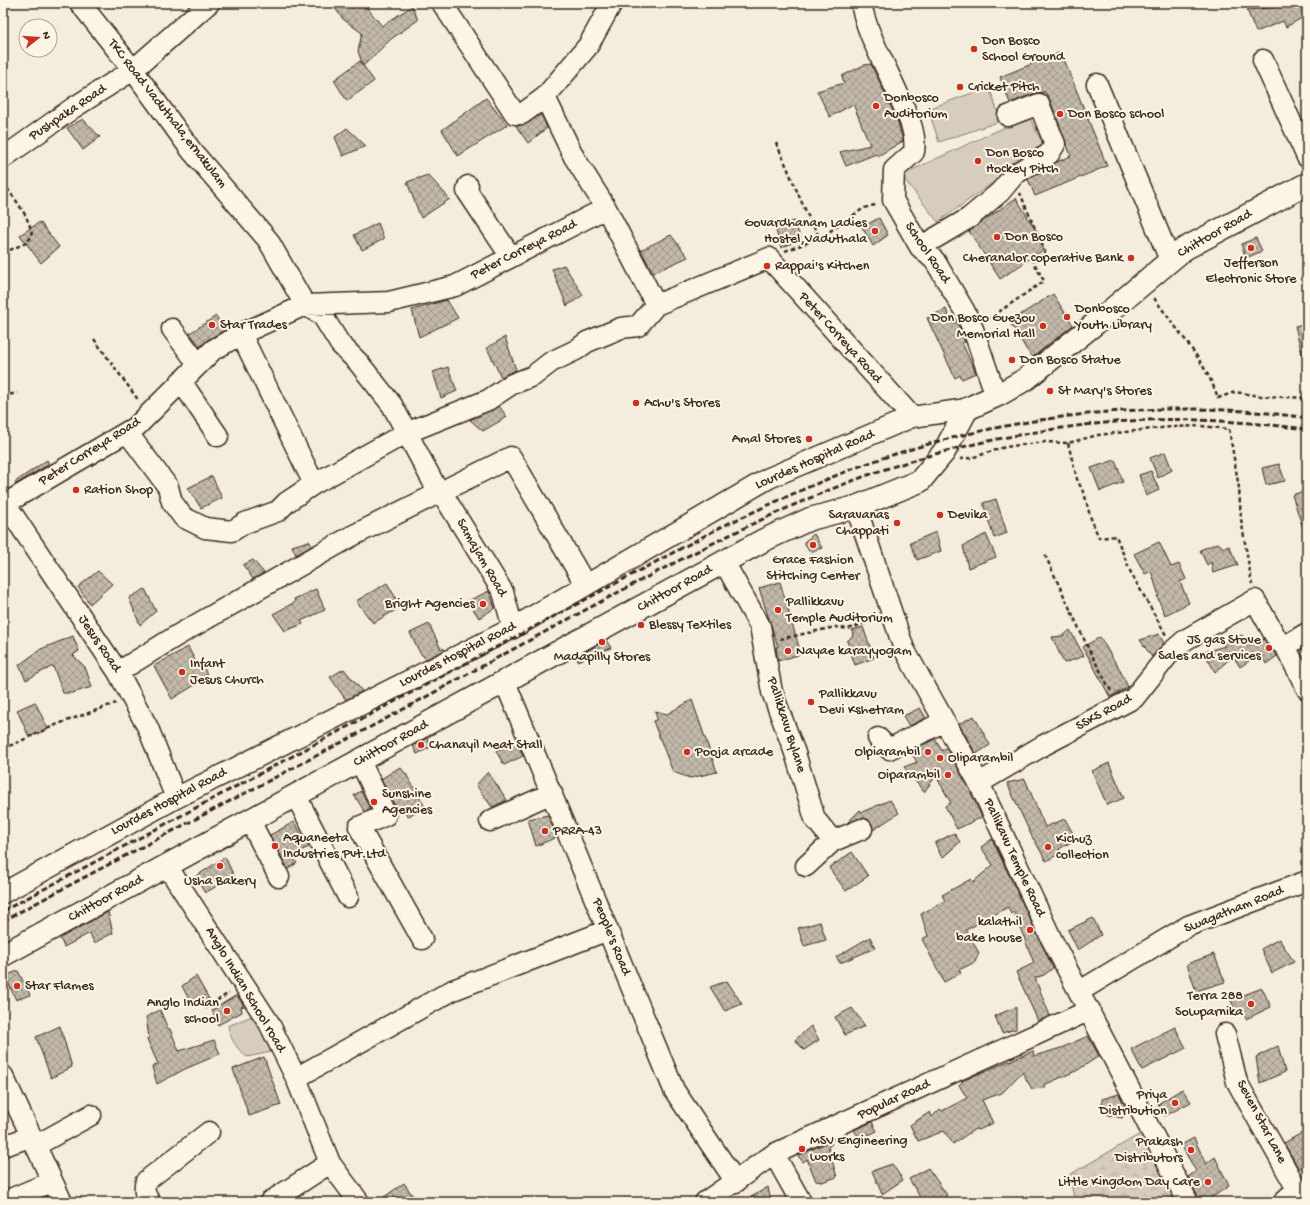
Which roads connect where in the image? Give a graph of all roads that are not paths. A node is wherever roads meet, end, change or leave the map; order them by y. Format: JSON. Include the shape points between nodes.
{"nodes":[{"id":1,"x":80,"y":3,"type":"edge"},
{"id":2,"x":209,"y":3,"type":"edge"},
{"id":3,"x":442,"y":3,"type":"edge"},
{"id":4,"x":612,"y":3,"type":"edge"},
{"id":5,"x":861,"y":3,"type":"edge"},
{"id":6,"x":1264,"y":60,"type":"dead end"},
{"id":7,"x":133,"y":70,"type":"junction"},
{"id":8,"x":1096,"y":84,"type":"dead end"},
{"id":9,"x":545,"y":97,"type":"junction"},
{"id":10,"x":1008,"y":116,"type":"dead end"},
{"id":11,"x":1307,"y":157,"type":"edge"},
{"id":12,"x":3,"y":158,"type":"edge"},
{"id":13,"x":1307,"y":184,"type":"edge"},
{"id":14,"x":468,"y":186,"type":"dead end"},
{"id":15,"x":606,"y":208,"type":"junction"},
{"id":16,"x":920,"y":247,"type":"junction"},
{"id":17,"x":511,"y":257,"type":"junction"},
{"id":18,"x":1170,"y":260,"type":"junction"},
{"id":19,"x":305,"y":305,"type":"junction"},
{"id":20,"x":656,"y":305,"type":"junction"},
{"id":21,"x":172,"y":328,"type":"dead end"},
{"id":22,"x":242,"y":334,"type":"junction"},
{"id":23,"x":198,"y":364,"type":"junction"},
{"id":24,"x":181,"y":381,"type":"junction"},
{"id":25,"x":996,"y":396,"type":"junction"},
{"id":26,"x":967,"y":409,"type":"junction"},
{"id":27,"x":912,"y":417,"type":"junction"},
{"id":28,"x":127,"y":432,"type":"junction"},
{"id":29,"x":406,"y":433,"type":"junction"},
{"id":30,"x":218,"y":436,"type":"dead end"},
{"id":31,"x":314,"y":484,"type":"junction"},
{"id":32,"x":439,"y":493,"type":"junction"},
{"id":33,"x":4,"y":503,"type":"edge"},
{"id":34,"x":856,"y":507,"type":"junction"},
{"id":35,"x":724,"y":562,"type":"junction"},
{"id":36,"x":585,"y":584,"type":"junction"},
{"id":37,"x":513,"y":628,"type":"junction"},
{"id":38,"x":1307,"y":633,"type":"edge"},
{"id":39,"x":1285,"y":646,"type":"junction"},
{"id":40,"x":118,"y":672,"type":"junction"},
{"id":41,"x":505,"y":682,"type":"junction"},
{"id":42,"x":1307,"y":689,"type":"edge"},
{"id":43,"x":944,"y":722,"type":"junction"},
{"id":44,"x":878,"y":738,"type":"dead end"},
{"id":45,"x":360,"y":761,"type":"junction"},
{"id":46,"x":979,"y":783,"type":"junction"},
{"id":47,"x":552,"y":793,"type":"junction"},
{"id":48,"x":296,"y":796,"type":"junction"},
{"id":49,"x":176,"y":798,"type":"junction"},
{"id":50,"x":250,"y":821,"type":"junction"},
{"id":51,"x":490,"y":821,"type":"dead end"},
{"id":52,"x":862,"y":829,"type":"dead end"},
{"id":53,"x":833,"y":841,"type":"junction"},
{"id":54,"x":167,"y":866,"type":"junction"},
{"id":55,"x":806,"y":866,"type":"dead end"},
{"id":56,"x":278,"y":877,"type":"dead end"},
{"id":57,"x":1307,"y":881,"type":"edge"},
{"id":58,"x":3,"y":894,"type":"edge"},
{"id":59,"x":348,"y":897,"type":"dead end"},
{"id":60,"x":608,"y":930,"type":"junction"},
{"id":61,"x":422,"y":940,"type":"dead end"},
{"id":62,"x":3,"y":955,"type":"edge"},
{"id":63,"x":1080,"y":991,"type":"junction"},
{"id":64,"x":1090,"y":1010,"type":"junction"},
{"id":65,"x":1225,"y":1034,"type":"dead end"},
{"id":66,"x":3,"y":1076,"type":"edge"},
{"id":67,"x":296,"y":1078,"type":"junction"},
{"id":68,"x":91,"y":1115,"type":"dead end"},
{"id":69,"x":209,"y":1132,"type":"dead end"},
{"id":70,"x":32,"y":1141,"type":"junction"},
{"id":71,"x":3,"y":1146,"type":"edge"},
{"id":72,"x":774,"y":1154,"type":"junction"},
{"id":73,"x":330,"y":1163,"type":"junction"},
{"id":74,"x":51,"y":1182,"type":"junction"},
{"id":75,"x":736,"y":1182,"type":"junction"},
{"id":76,"x":1307,"y":1200,"type":"edge"},
{"id":77,"x":3,"y":1202,"type":"edge"},
{"id":78,"x":62,"y":1202,"type":"edge"},
{"id":79,"x":150,"y":1202,"type":"edge"},
{"id":80,"x":270,"y":1202,"type":"edge"},
{"id":81,"x":359,"y":1202,"type":"edge"},
{"id":82,"x":705,"y":1202,"type":"edge"},
{"id":83,"x":801,"y":1202,"type":"edge"},
{"id":84,"x":1188,"y":1202,"type":"edge"},
{"id":85,"x":1283,"y":1202,"type":"edge"},
{"id":86,"x":1302,"y":1202,"type":"edge"}],
"edges":[{"from":1,"to":7,"type":"street","name":"TKC Road Vaduthala,ernakulam"},
{"from":2,"to":7,"type":"street","name":"Pushpaka Road"},
{"from":3,"to":9,"type":"street","via":[[515,114],[522,114]]},
{"from":4,"to":9,"type":"street","via":[[588,46]]},
{"from":5,"to":16,"type":"street","name":"School Road","via":[[873,41],[912,124],[914,152],[894,170],[893,200]]},
{"from":6,"to":11,"type":"street"},
{"from":7,"to":12,"type":"street","name":"Pushpaka Road","via":[[73,108]]},
{"from":7,"to":19,"type":"street","name":"TKC Road Vaduthala,ernakulam","via":[[191,150],[268,240]]},
{"from":8,"to":18,"type":"street"},
{"from":9,"to":15,"type":"street","via":[[574,157]]},
{"from":10,"to":16,"type":"street","via":[[1039,104],[1056,144],[1049,154],[1015,174],[1000,192],[969,218]]},
{"from":13,"to":18,"type":"main road","name":"Chittoor Road","via":[[1184,249]]},
{"from":14,"to":17,"type":"street","via":[[467,191]]},
{"from":15,"to":17,"type":"street","name":"Peter Correya Road"},
{"from":15,"to":20,"type":"street"},
{"from":16,"to":25,"type":"street","name":"School Road","via":[[935,261],[973,329]]},
{"from":17,"to":19,"type":"street","name":"Peter Correya Road","via":[[455,286],[389,302]]},
{"from":18,"to":25,"type":"main road","name":"Chittoor Road","via":[[1026,379]]},
{"from":19,"to":22,"type":"street","name":"Peter Correya Road"},
{"from":19,"to":29,"type":"street","name":"Samajam Road","via":[[322,315],[340,344],[358,362],[392,406]]},
{"from":20,"to":27,"type":"street","name":"Peter Correya Road","via":[[769,258]]},
{"from":20,"to":29,"type":"street","via":[[638,326],[620,328],[587,342],[551,362],[533,376],[512,384],[488,400]]},
{"from":21,"to":23,"type":"street"},
{"from":22,"to":23,"type":"street","name":"Peter Correya Road","via":[[213,350]]},
{"from":22,"to":31,"type":"street"},
{"from":23,"to":24,"type":"street","name":"Peter Correya Road"},
{"from":24,"to":28,"type":"street","name":"Peter Correya Road","via":[[137,426]]},
{"from":24,"to":30,"type":"street"},
{"from":25,"to":26,"type":"main road","name":"Chittoor Road"},
{"from":26,"to":27,"type":"street"},
{"from":26,"to":34,"type":"main road","name":"Chittoor Road","via":[[944,452],[920,481]]},
{"from":27,"to":36,"type":"street","name":"Lourdes Hospital Road","via":[[769,478]]},
{"from":28,"to":31,"type":"street","via":[[168,487],[172,502],[183,517],[205,528],[232,531],[245,523],[278,511]]},
{"from":28,"to":33,"type":"street","name":"Peter Correya Road"},
{"from":29,"to":31,"type":"street"},
{"from":29,"to":32,"type":"street","name":"Samajam Road"},
{"from":32,"to":36,"type":"street","via":[[511,457]]},
{"from":32,"to":37,"type":"street","name":"Samajam Road","via":[[445,498],[503,592]]},
{"from":32,"to":40,"type":"street","via":[[352,536]]},
{"from":33,"to":40,"type":"street","name":"Jesus Road"},
{"from":34,"to":35,"type":"main road","name":"Chittoor Road","via":[[810,519]]},
{"from":34,"to":43,"type":"street","name":"Pallikavu Temple Road","via":[[904,649]]},
{"from":35,"to":41,"type":"main road","name":"Chittoor Road"},
{"from":35,"to":53,"type":"street","name":"Pallikkavu Bylane","via":[[760,626],[772,692],[795,753],[815,819]]},
{"from":36,"to":37,"type":"street","name":"Lourdes Hospital Road"},
{"from":37,"to":49,"type":"street","name":"Lourdes Hospital Road"},
{"from":38,"to":39,"type":"street"},
{"from":39,"to":42,"type":"street"},
{"from":39,"to":46,"type":"street","name":"SSKS Road","via":[[1278,641],[1255,600],[1184,640],[1134,698],[1044,745]]},
{"from":40,"to":49,"type":"street","name":"Jesus Road","via":[[148,728]]},
{"from":41,"to":45,"type":"main road","name":"Chittoor Road"},
{"from":41,"to":47,"type":"street","name":"People's Road"},
{"from":43,"to":44,"type":"street","via":[[889,749]]},
{"from":43,"to":46,"type":"street","name":"Pallikavu Temple Road"},
{"from":45,"to":48,"type":"main road","name":"Chittoor Road"},
{"from":45,"to":61,"type":"street","via":[[386,815],[359,827]]},
{"from":46,"to":63,"type":"street","name":"Pallikavu Temple Road","via":[[1052,940]]},
{"from":47,"to":51,"type":"street"},
{"from":47,"to":60,"type":"street","name":"People's Road"},
{"from":48,"to":50,"type":"main road","name":"Chittoor Road"},
{"from":48,"to":59,"type":"street"},
{"from":49,"to":58,"type":"street","name":"Lourdes Hospital Road"},
{"from":50,"to":54,"type":"main road","name":"Chittoor Road"},
{"from":50,"to":56,"type":"street"},
{"from":52,"to":53,"type":"street"},
{"from":53,"to":55,"type":"street"},
{"from":54,"to":62,"type":"main road","name":"Chittoor Road"},
{"from":54,"to":67,"type":"street","name":"Anglo Indian School road","via":[[269,1023]]},
{"from":57,"to":63,"type":"street","name":"Swagatham Road","via":[[1188,926]]},
{"from":60,"to":67,"type":"street","via":[[453,990]]},
{"from":60,"to":75,"type":"street","name":"People's Road","via":[[674,1090]]},
{"from":63,"to":64,"type":"street","name":"Pallikavu Temple Road"},
{"from":64,"to":72,"type":"street","name":"Popular Road"},
{"from":64,"to":84,"type":"street","name":"Pallikavu Temple Road"},
{"from":65,"to":85,"type":"street","name":"Seven Star Lane","via":[[1238,1082],[1297,1189]]},
{"from":66,"to":70,"type":"street"},
{"from":67,"to":73,"type":"street","name":"Anglo Indian School road"},
{"from":68,"to":70,"type":"street"},
{"from":69,"to":79,"type":"street","via":[[146,1181],[144,1188]]},
{"from":70,"to":71,"type":"street"},
{"from":70,"to":74,"type":"street"},
{"from":72,"to":75,"type":"street","name":"Popular Road"},
{"from":72,"to":83,"type":"street"},
{"from":73,"to":80,"type":"street"},
{"from":73,"to":81,"type":"street","name":"Anglo Indian School road"},
{"from":74,"to":77,"type":"street"},
{"from":74,"to":78,"type":"street"},
{"from":75,"to":82,"type":"street","name":"Popular Road"},
{"from":76,"to":86,"type":"street"}]}
